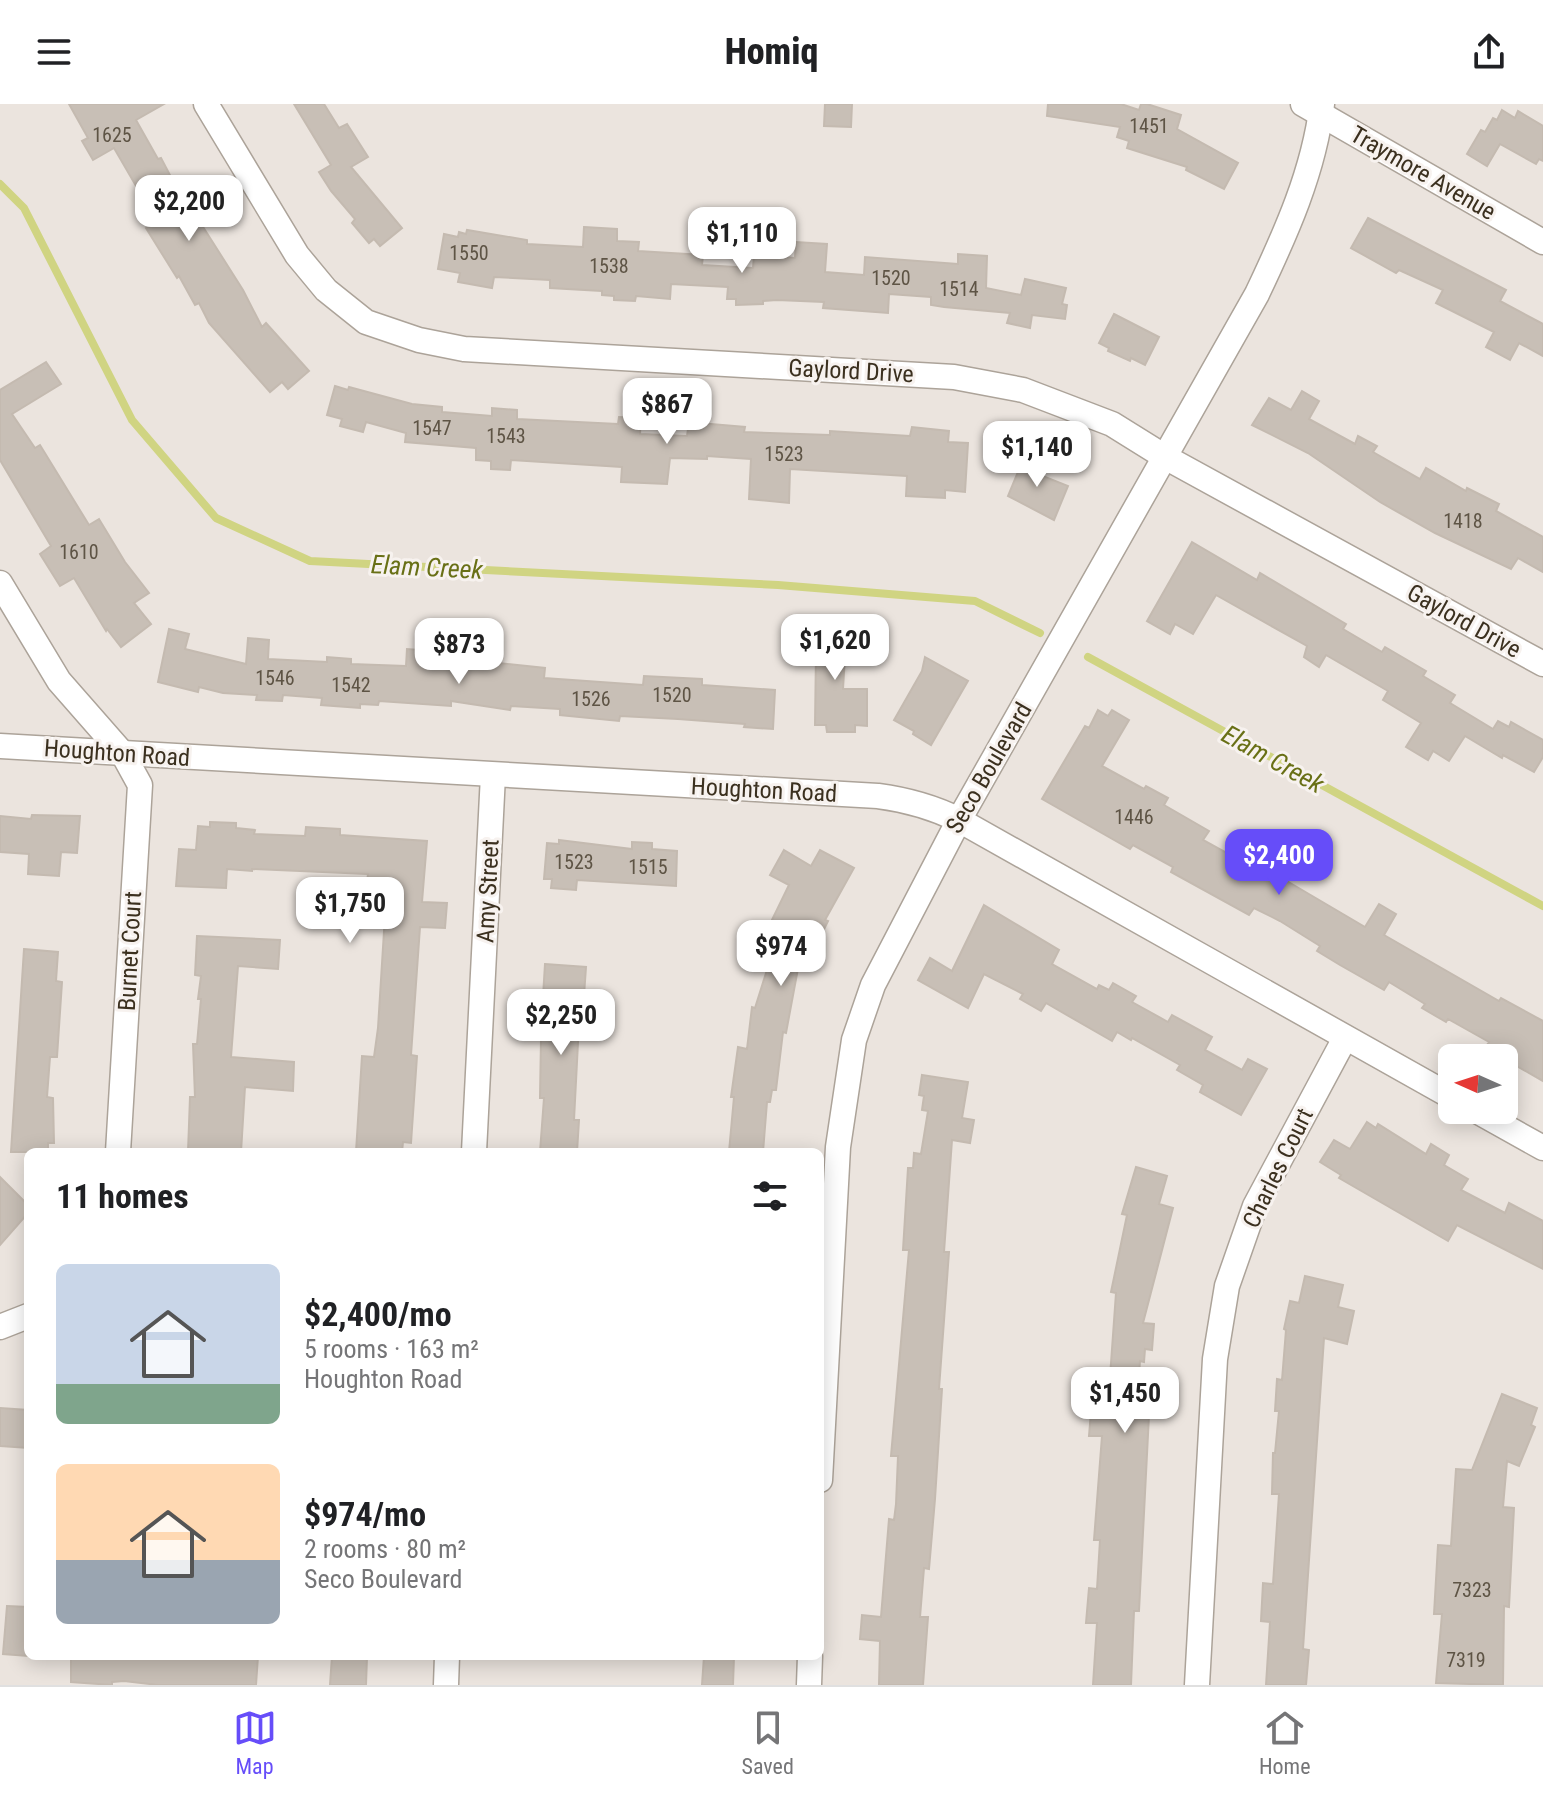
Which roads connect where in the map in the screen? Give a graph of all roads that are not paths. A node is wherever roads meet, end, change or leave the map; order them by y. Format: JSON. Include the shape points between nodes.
{"nodes":[{"id":1,"x":206,"y":104,"type":"edge"},
{"id":2,"x":1315,"y":107,"type":"edge"},
{"id":3,"x":1543,"y":242,"type":"edge"},
{"id":4,"x":1165,"y":457,"type":"junction"},
{"id":5,"x":0,"y":583,"type":"edge"},
{"id":6,"x":1543,"y":664,"type":"edge"},
{"id":7,"x":0,"y":746,"type":"edge"},
{"id":8,"x":123,"y":754,"type":"junction"},
{"id":9,"x":493,"y":775,"type":"junction"},
{"id":10,"x":959,"y":820,"type":"junction"},
{"id":11,"x":1345,"y":1038,"type":"junction"},
{"id":12,"x":1438,"y":1089,"type":"edge"},
{"id":13,"x":1500,"y":1124,"type":"edge"},
{"id":14,"x":118,"y":1148,"type":"edge"},
{"id":15,"x":474,"y":1148,"type":"edge"},
{"id":16,"x":1543,"y":1148,"type":"edge"},
{"id":17,"x":24,"y":1318,"type":"edge"},
{"id":18,"x":0,"y":1327,"type":"edge"},
{"id":19,"x":824,"y":1406,"type":"edge"},
{"id":20,"x":447,"y":1660,"type":"edge"},
{"id":21,"x":810,"y":1660,"type":"edge"},
{"id":22,"x":446,"y":1685,"type":"edge"},
{"id":23,"x":809,"y":1685,"type":"edge"},
{"id":24,"x":1197,"y":1685,"type":"edge"}],
"edges":[{"from":1,"to":4,"type":"street","name":"Gaylord Drive","via":[[297,255],[326,290],[366,322],[464,349],[954,377],[1023,390],[1112,424]]},
{"from":2,"to":3,"type":"street","name":"Traymore Avenue"},
{"from":2,"to":4,"type":"street","name":"Seco Boulevard","via":[[1310,164],[1289,226]]},
{"from":4,"to":6,"type":"street","name":"Gaylord Drive"},
{"from":4,"to":10,"type":"street","name":"Seco Boulevard"},
{"from":5,"to":8,"type":"street","name":"Burnet Court","via":[[59,681]]},
{"from":7,"to":8,"type":"street","name":"Houghton Road"},
{"from":8,"to":9,"type":"street","name":"Houghton Road"},
{"from":8,"to":14,"type":"street","name":"Burnet Court","via":[[140,785]]},
{"from":9,"to":10,"type":"street","name":"Houghton Road","via":[[878,796],[932,807]]},
{"from":9,"to":15,"type":"street","name":"Amy Street"},
{"from":10,"to":11,"type":"street","name":"Houghton Road"},
{"from":10,"to":19,"type":"street","name":"Seco Boulevard","via":[[873,985],[854,1040],[838,1147]]},
{"from":11,"to":12,"type":"street","name":"Houghton Road"},
{"from":11,"to":24,"type":"street","name":"Charles Court","via":[[1255,1206],[1227,1286],[1215,1359]]},
{"from":13,"to":16,"type":"street"},
{"from":17,"to":18,"type":"street"},
{"from":20,"to":22,"type":"street"},
{"from":21,"to":23,"type":"street"}]}
